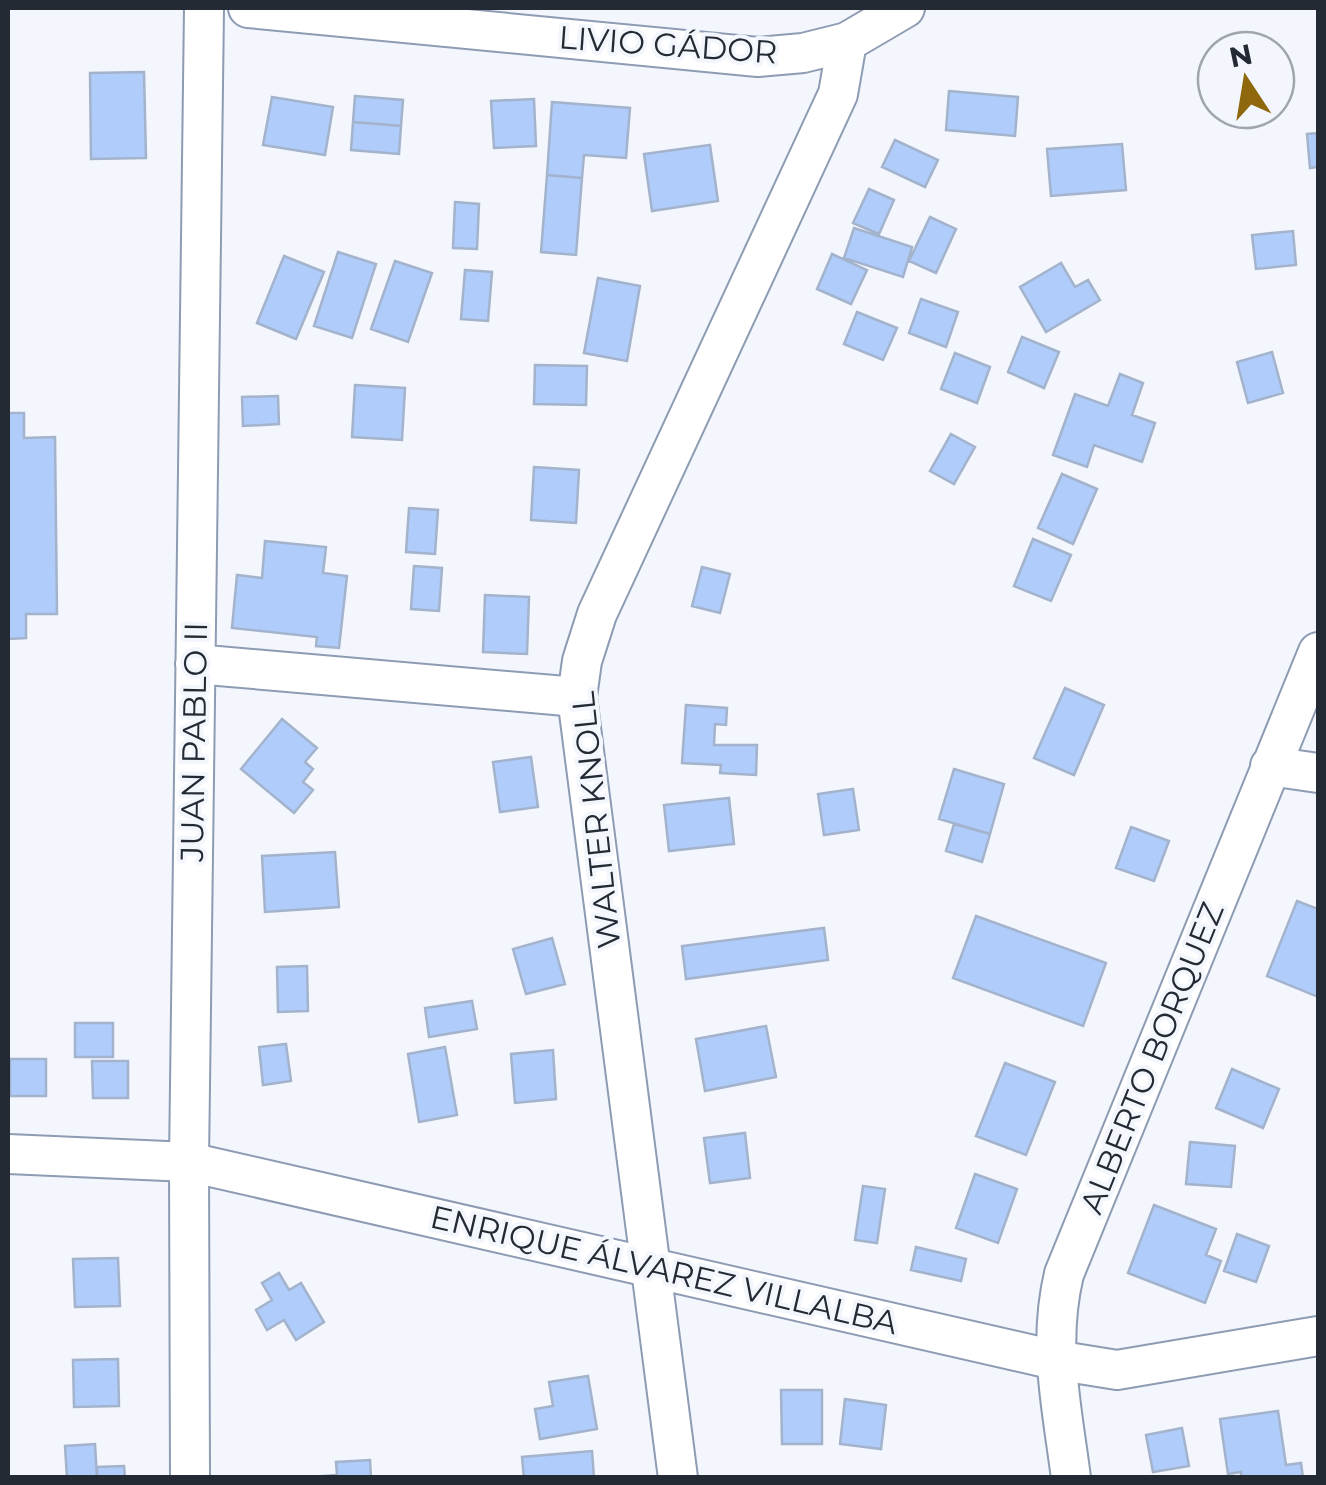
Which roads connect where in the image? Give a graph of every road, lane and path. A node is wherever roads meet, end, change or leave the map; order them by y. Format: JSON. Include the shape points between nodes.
{"nodes":[{"id":1,"x":204,"y":8,"type":"edge"},
{"id":2,"x":248,"y":8,"type":"edge"},
{"id":3,"x":906,"y":8,"type":"edge"},
{"id":4,"x":847,"y":42,"type":"junction"},
{"id":5,"x":1318,"y":652,"type":"edge"},
{"id":6,"x":195,"y":664,"type":"junction"},
{"id":7,"x":577,"y":697,"type":"junction"},
{"id":8,"x":1270,"y":766,"type":"junction"},
{"id":9,"x":1318,"y":774,"type":"edge"},
{"id":10,"x":8,"y":1154,"type":"edge"},
{"id":11,"x":189,"y":1162,"type":"junction"},
{"id":12,"x":653,"y":1267,"type":"junction"},
{"id":13,"x":1318,"y":1336,"type":"edge"},
{"id":14,"x":1055,"y":1360,"type":"junction"},
{"id":15,"x":190,"y":1478,"type":"edge"},
{"id":16,"x":678,"y":1478,"type":"edge"},
{"id":17,"x":1072,"y":1478,"type":"edge"}],
"edges":[{"from":1,"to":6,"type":"street","name":"JUAN PABLO II"},
{"from":2,"to":4,"type":"street","name":"LIVIO GÁDOR","via":[[758,57]]},
{"from":3,"to":4,"type":"street"},
{"from":4,"to":7,"type":"street","name":"WALTER KNOLL","via":[[838,94],[598,614]]},
{"from":5,"to":8,"type":"street","name":"ALBERTO BORQUEZ"},
{"from":6,"to":7,"type":"street"},
{"from":6,"to":11,"type":"street","name":"JUAN PABLO II"},
{"from":7,"to":12,"type":"street","name":"WALTER KNOLL"},
{"from":8,"to":9,"type":"street"},
{"from":8,"to":14,"type":"street","name":"ALBERTO BORQUEZ","via":[[1064,1274]]},
{"from":10,"to":11,"type":"street","name":"ENRIQUE ÁLVAREZ VILLALBA"},
{"from":11,"to":12,"type":"street","name":"ENRIQUE ÁLVAREZ VILLALBA"},
{"from":11,"to":15,"type":"street","name":"JUAN PABLO II"},
{"from":12,"to":14,"type":"street","name":"ENRIQUE ÁLVAREZ VILLALBA"},
{"from":12,"to":16,"type":"street","name":"WALTER KNOLL"},
{"from":13,"to":14,"type":"street","name":"ENRIQUE ÁLVAREZ VILLALBA","via":[[1117,1370]]},
{"from":14,"to":17,"type":"street","name":"ALBERTO BORQUEZ"}]}
